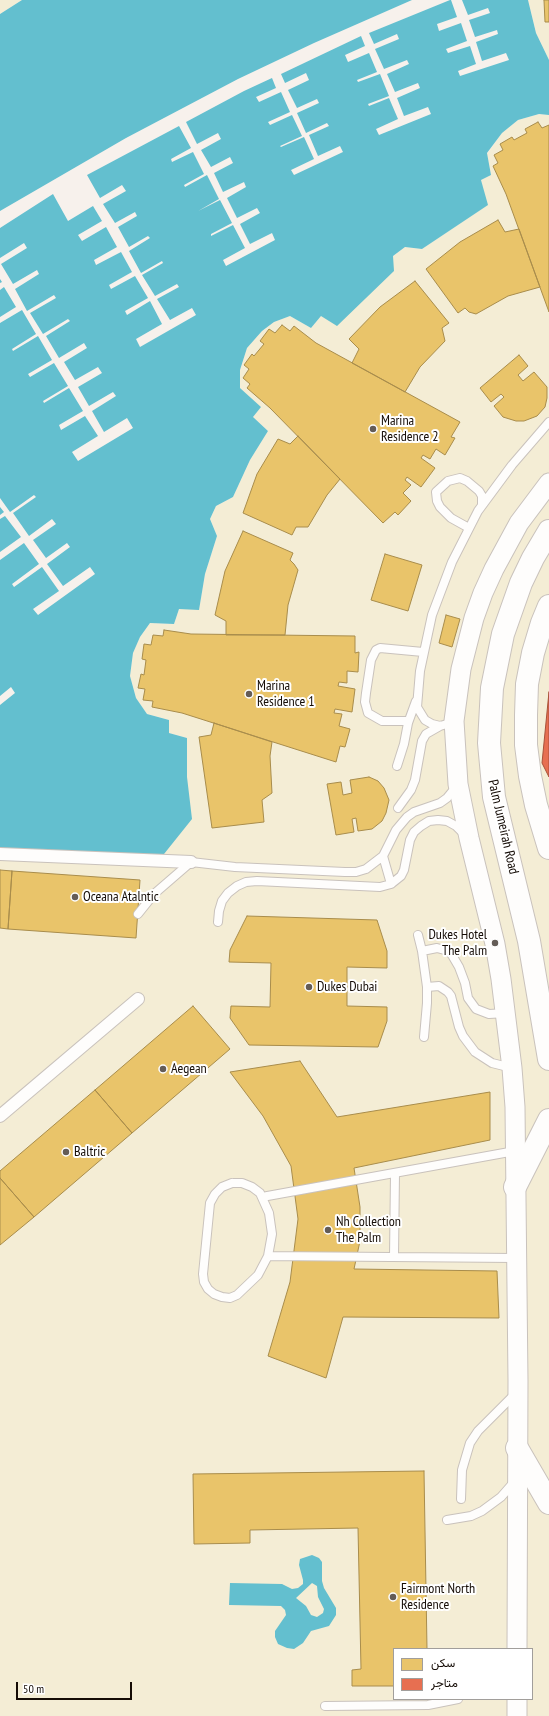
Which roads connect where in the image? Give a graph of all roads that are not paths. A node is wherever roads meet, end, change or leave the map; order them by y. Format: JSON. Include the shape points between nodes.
{"nodes":[{"id":1,"x":549,"y":422,"type":"edge"},
{"id":2,"x":549,"y":483,"type":"edge"},
{"id":3,"x":482,"y":505,"type":"junction"},
{"id":4,"x":469,"y":528,"type":"junction"},
{"id":5,"x":549,"y":531,"type":"edge"},
{"id":6,"x":549,"y":606,"type":"edge"},
{"id":7,"x":423,"y":652,"type":"junction"},
{"id":8,"x":417,"y":699,"type":"junction"},
{"id":9,"x":408,"y":721,"type":"junction"},
{"id":10,"x":447,"y":723,"type":"junction"},
{"id":11,"x":398,"y":766,"type":"dead end"},
{"id":12,"x":458,"y":784,"type":"junction"},
{"id":13,"x":398,"y":808,"type":"dead end"},
{"id":14,"x":469,"y":838,"type":"junction"},
{"id":15,"x":549,"y":848,"type":"edge"},
{"id":16,"x":0,"y":854,"type":"edge"},
{"id":17,"x":383,"y":856,"type":"junction"},
{"id":18,"x":191,"y":862,"type":"junction"},
{"id":19,"x":391,"y":884,"type":"junction"},
{"id":20,"x":138,"y":914,"type":"dead end"},
{"id":21,"x":218,"y":922,"type":"dead end"},
{"id":22,"x":418,"y":936,"type":"dead end"},
{"id":23,"x":422,"y":951,"type":"junction"},
{"id":24,"x":426,"y":987,"type":"junction"},
{"id":25,"x":138,"y":999,"type":"dead end"},
{"id":26,"x":506,"y":1013,"type":"junction"},
{"id":27,"x":424,"y":1037,"type":"dead end"},
{"id":28,"x":549,"y":1059,"type":"edge"},
{"id":29,"x":512,"y":1068,"type":"junction"},
{"id":30,"x":0,"y":1116,"type":"edge"},
{"id":31,"x":549,"y":1120,"type":"edge"},
{"id":32,"x":515,"y":1151,"type":"junction"},
{"id":33,"x":396,"y":1173,"type":"junction"},
{"id":34,"x":515,"y":1187,"type":"junction"},
{"id":35,"x":262,"y":1197,"type":"junction"},
{"id":36,"x":268,"y":1256,"type":"junction"},
{"id":37,"x":394,"y":1257,"type":"junction"},
{"id":38,"x":515,"y":1258,"type":"junction"},
{"id":39,"x":518,"y":1392,"type":"junction"},
{"id":40,"x":517,"y":1448,"type":"junction"},
{"id":41,"x":516,"y":1479,"type":"junction"},
{"id":42,"x":461,"y":1499,"type":"dead end"},
{"id":43,"x":549,"y":1503,"type":"edge"},
{"id":44,"x":447,"y":1520,"type":"dead end"},
{"id":45,"x":517,"y":1648,"type":"edge"},
{"id":46,"x":453,"y":1700,"type":"edge"},
{"id":47,"x":325,"y":1706,"type":"dead end"}],
"edges":[{"from":1,"to":3,"type":"lane"},
{"from":2,"to":10,"type":"street","via":[[509,540],[484,593],[472,624]]},
{"from":3,"to":4,"type":"lane"},
{"from":3,"to":4,"type":"lane","via":[[479,491],[460,478],[448,481],[436,492],[440,507],[451,518]]},
{"from":4,"to":7,"type":"lane","via":[[441,588]]},
{"from":5,"to":28,"type":"main road","name":"Palm Jumeirah Road","via":[[521,583],[503,634],[492,688],[489,743],[494,797],[529,941]]},
{"from":6,"to":15,"type":"main road","via":[[533,653],[527,684],[526,745],[536,806]]},
{"from":7,"to":8,"type":"lane"},
{"from":7,"to":9,"type":"lane","via":[[380,648],[370,664],[365,702],[368,713],[382,721]]},
{"from":8,"to":9,"type":"lane"},
{"from":8,"to":10,"type":"lane","via":[[417,707],[425,720],[432,724]]},
{"from":9,"to":11,"type":"lane"},
{"from":10,"to":12,"type":"street"},
{"from":10,"to":13,"type":"lane","via":[[426,734],[422,740],[415,780]]},
{"from":12,"to":14,"type":"street"},
{"from":12,"to":17,"type":"lane","via":[[440,804],[414,812],[401,823]]},
{"from":14,"to":19,"type":"lane","via":[[456,826],[447,822],[429,821],[414,832],[404,870]]},
{"from":14,"to":26,"type":"street","via":[[495,944]]},
{"from":16,"to":18,"type":"street"},
{"from":17,"to":18,"type":"lane","via":[[366,869],[356,872],[235,867]]},
{"from":17,"to":19,"type":"lane"},
{"from":18,"to":20,"type":"lane","via":[[154,894]]},
{"from":19,"to":21,"type":"lane","via":[[374,888],[246,882],[232,889],[222,901]]},
{"from":22,"to":23,"type":"lane"},
{"from":23,"to":24,"type":"lane"},
{"from":23,"to":26,"type":"lane","via":[[437,948],[448,951],[459,967],[468,998],[476,1009],[489,1014]]},
{"from":24,"to":27,"type":"lane"},
{"from":24,"to":29,"type":"lane","via":[[439,986],[451,996],[459,1027],[475,1052],[492,1063]]},
{"from":25,"to":30,"type":"street"},
{"from":26,"to":29,"type":"street"},
{"from":29,"to":32,"type":"street"},
{"from":31,"to":34,"type":"main road"},
{"from":32,"to":33,"type":"lane"},
{"from":32,"to":34,"type":"street"},
{"from":33,"to":35,"type":"lane"},
{"from":33,"to":37,"type":"lane"},
{"from":34,"to":38,"type":"street"},
{"from":35,"to":36,"type":"lane","via":[[271,1223]]},
{"from":35,"to":36,"type":"lane","via":[[252,1187],[242,1183],[222,1187],[215,1194],[210,1203],[204,1282],[214,1294],[230,1298],[237,1295],[258,1275]]},
{"from":36,"to":37,"type":"lane"},
{"from":37,"to":38,"type":"lane"},
{"from":38,"to":39,"type":"street"},
{"from":39,"to":40,"type":"street"},
{"from":39,"to":42,"type":"lane","via":[[478,1431],[470,1443],[462,1470]]},
{"from":40,"to":41,"type":"street"},
{"from":40,"to":43,"type":"main road"},
{"from":41,"to":44,"type":"lane","via":[[501,1497],[482,1511],[471,1516]]},
{"from":41,"to":45,"type":"street"},
{"from":46,"to":47,"type":"lane","via":[[428,1705]]}]}
